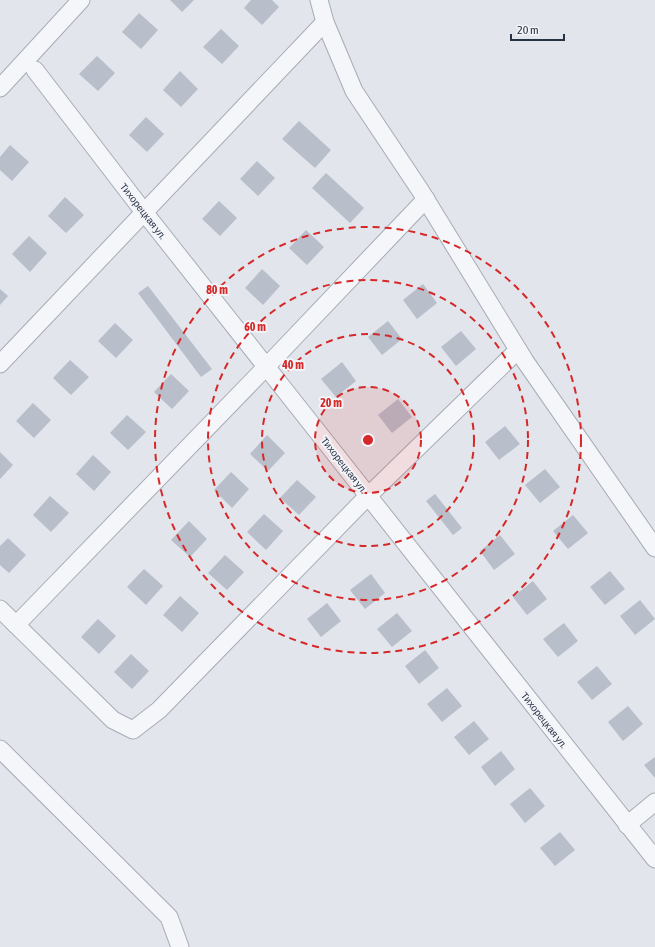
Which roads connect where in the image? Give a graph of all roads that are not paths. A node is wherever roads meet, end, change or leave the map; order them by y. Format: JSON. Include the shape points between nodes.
{"nodes":[{"id":1,"x":81,"y":0,"type":"edge"},
{"id":2,"x":319,"y":0,"type":"edge"},
{"id":3,"x":325,"y":22,"type":"junction"},
{"id":4,"x":35,"y":70,"type":"dead end"},
{"id":5,"x":0,"y":88,"type":"edge"},
{"id":6,"x":426,"y":199,"type":"junction"},
{"id":7,"x":144,"y":212,"type":"junction"},
{"id":8,"x":518,"y":350,"type":"junction"},
{"id":9,"x":0,"y":364,"type":"edge"},
{"id":10,"x":266,"y":367,"type":"junction"},
{"id":11,"x":368,"y":496,"type":"junction"},
{"id":12,"x":655,"y":548,"type":"edge"},
{"id":13,"x":0,"y":609,"type":"edge"},
{"id":14,"x":16,"y":625,"type":"junction"},
{"id":15,"x":0,"y":749,"type":"edge"},
{"id":16,"x":655,"y":802,"type":"edge"},
{"id":17,"x":627,"y":825,"type":"junction"},
{"id":18,"x":655,"y":859,"type":"edge"},
{"id":19,"x":180,"y":947,"type":"edge"}],
"edges":[{"from":1,"to":5,"type":"street"},
{"from":2,"to":3,"type":"street"},
{"from":3,"to":6,"type":"street","via":[[354,91]]},
{"from":3,"to":7,"type":"street"},
{"from":4,"to":7,"type":"street","name":"Тихорецкая ул."},
{"from":6,"to":8,"type":"street"},
{"from":6,"to":10,"type":"street"},
{"from":7,"to":9,"type":"street"},
{"from":7,"to":10,"type":"street","name":"Тихорецкая ул."},
{"from":8,"to":11,"type":"street"},
{"from":8,"to":12,"type":"street"},
{"from":10,"to":11,"type":"street","name":"Тихорецкая ул."},
{"from":10,"to":14,"type":"street"},
{"from":11,"to":14,"type":"street","via":[[159,710],[133,730],[113,720]]},
{"from":11,"to":17,"type":"street","name":"Тихорецкая ул."},
{"from":13,"to":14,"type":"street"},
{"from":15,"to":19,"type":"street","via":[[169,917]]},
{"from":16,"to":17,"type":"street"},
{"from":17,"to":18,"type":"street","name":"Тихорецкая ул."}]}
